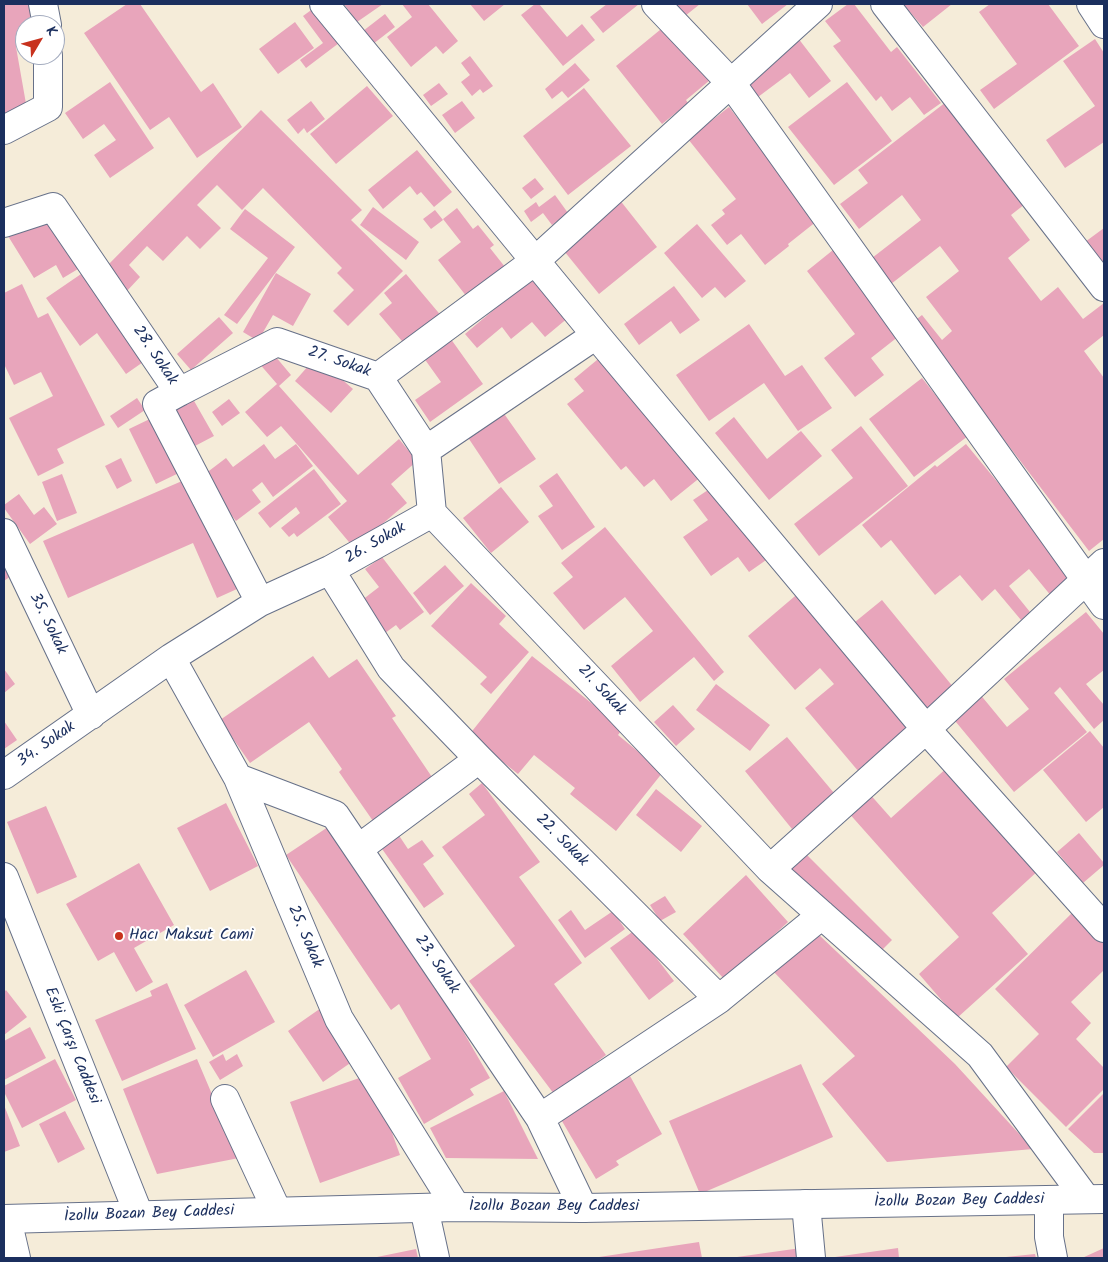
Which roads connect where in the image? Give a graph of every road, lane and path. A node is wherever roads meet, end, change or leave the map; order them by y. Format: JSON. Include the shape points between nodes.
{"nodes":[{"id":1,"x":324,"y":4,"type":"edge"},
{"id":2,"x":656,"y":4,"type":"edge"},
{"id":3,"x":818,"y":4,"type":"edge"},
{"id":4,"x":885,"y":4,"type":"edge"},
{"id":5,"x":1091,"y":4,"type":"edge"},
{"id":6,"x":1104,"y":24,"type":"edge"},
{"id":7,"x":48,"y":65,"type":"edge"},
{"id":8,"x":730,"y":84,"type":"junction"},
{"id":9,"x":4,"y":130,"type":"edge"},
{"id":10,"x":4,"y":223,"type":"edge"},
{"id":11,"x":535,"y":261,"type":"junction"},
{"id":12,"x":1104,"y":287,"type":"edge"},
{"id":13,"x":596,"y":335,"type":"junction"},
{"id":14,"x":378,"y":377,"type":"junction"},
{"id":15,"x":179,"y":392,"type":"junction"},
{"id":16,"x":426,"y":450,"type":"junction"},
{"id":17,"x":432,"y":513,"type":"junction"},
{"id":18,"x":4,"y":533,"type":"edge"},
{"id":19,"x":330,"y":570,"type":"junction"},
{"id":20,"x":1095,"y":572,"type":"edge"},
{"id":21,"x":260,"y":602,"type":"junction"},
{"id":22,"x":1104,"y":606,"type":"edge"},
{"id":23,"x":171,"y":658,"type":"junction"},
{"id":24,"x":91,"y":715,"type":"junction"},
{"id":25,"x":926,"y":729,"type":"junction"},
{"id":26,"x":479,"y":759,"type":"junction"},
{"id":27,"x":4,"y":775,"type":"edge"},
{"id":28,"x":238,"y":778,"type":"junction"},
{"id":29,"x":358,"y":849,"type":"junction"},
{"id":30,"x":770,"y":869,"type":"junction"},
{"id":31,"x":4,"y":877,"type":"edge"},
{"id":32,"x":822,"y":915,"type":"junction"},
{"id":33,"x":1104,"y":928,"type":"edge"},
{"id":34,"x":719,"y":999,"type":"junction"},
{"id":35,"x":225,"y":1100,"type":"dead end"},
{"id":36,"x":540,"y":1118,"type":"junction"},
{"id":37,"x":1095,"y":1199,"type":"edge"},
{"id":38,"x":1049,"y":1200,"type":"junction"},
{"id":39,"x":806,"y":1204,"type":"junction"},
{"id":40,"x":456,"y":1207,"type":"junction"},
{"id":41,"x":424,"y":1208,"type":"junction"},
{"id":42,"x":583,"y":1208,"type":"junction"},
{"id":43,"x":276,"y":1211,"type":"junction"},
{"id":44,"x":139,"y":1215,"type":"junction"},
{"id":45,"x":5,"y":1218,"type":"edge"},
{"id":46,"x":16,"y":1258,"type":"edge"},
{"id":47,"x":435,"y":1258,"type":"edge"},
{"id":48,"x":811,"y":1258,"type":"edge"},
{"id":49,"x":1053,"y":1258,"type":"edge"}],
"edges":[{"from":1,"to":11,"type":"street"},
{"from":2,"to":8,"type":"street"},
{"from":3,"to":8,"type":"street","name":"27. Sokak"},
{"from":4,"to":12,"type":"street"},
{"from":5,"to":6,"type":"street"},
{"from":7,"to":9,"type":"street","via":[[48,107]]},
{"from":8,"to":11,"type":"street","name":"27. Sokak"},
{"from":8,"to":20,"type":"street"},
{"from":10,"to":15,"type":"street","name":"28. Sokak","via":[[53,207]]},
{"from":11,"to":13,"type":"street"},
{"from":11,"to":14,"type":"street","name":"27. Sokak"},
{"from":13,"to":16,"type":"street"},
{"from":13,"to":25,"type":"street"},
{"from":14,"to":15,"type":"street","name":"27. Sokak","via":[[277,342]]},
{"from":14,"to":16,"type":"street"},
{"from":15,"to":21,"type":"street","name":"28. Sokak","via":[[157,404]]},
{"from":16,"to":17,"type":"street"},
{"from":17,"to":19,"type":"street","name":"26. Sokak"},
{"from":17,"to":30,"type":"street","name":"21. Sokak"},
{"from":18,"to":24,"type":"street","name":"35. Sokak"},
{"from":19,"to":21,"type":"street","name":"26. Sokak"},
{"from":19,"to":26,"type":"street","name":"22. Sokak","via":[[391,668]]},
{"from":20,"to":22,"type":"street"},
{"from":20,"to":25,"type":"street"},
{"from":21,"to":23,"type":"street","name":"26. Sokak"},
{"from":23,"to":24,"type":"street","name":"26. Sokak"},
{"from":23,"to":28,"type":"street","name":"25. Sokak"},
{"from":24,"to":27,"type":"street","name":"34. Sokak"},
{"from":25,"to":30,"type":"street"},
{"from":25,"to":33,"type":"street"},
{"from":26,"to":29,"type":"street"},
{"from":26,"to":34,"type":"street","name":"22. Sokak"},
{"from":28,"to":29,"type":"street","name":"23. Sokak","via":[[334,815]]},
{"from":28,"to":40,"type":"street","name":"25. Sokak","via":[[339,1019]]},
{"from":29,"to":36,"type":"street","name":"23. Sokak"},
{"from":30,"to":32,"type":"street","name":"21. Sokak"},
{"from":31,"to":44,"type":"street","name":"Eski Çarşı Caddesi"},
{"from":32,"to":34,"type":"street"},
{"from":32,"to":37,"type":"street","name":"21. Sokak","via":[[980,1055]]},
{"from":34,"to":36,"type":"street"},
{"from":35,"to":43,"type":"street"},
{"from":36,"to":42,"type":"street","name":"23. Sokak"},
{"from":37,"to":38,"type":"street","name":"İzollu Bozan Bey Caddesi"},
{"from":38,"to":39,"type":"street","name":"İzollu Bozan Bey Caddesi"},
{"from":38,"to":49,"type":"street","via":[[1049,1237]]},
{"from":39,"to":42,"type":"street","name":"İzollu Bozan Bey Caddesi"},
{"from":39,"to":48,"type":"street"},
{"from":40,"to":41,"type":"street","name":"İzollu Bozan Bey Caddesi"},
{"from":40,"to":42,"type":"street","name":"İzollu Bozan Bey Caddesi"},
{"from":41,"to":43,"type":"street","name":"İzollu Bozan Bey Caddesi"},
{"from":41,"to":47,"type":"street"},
{"from":43,"to":44,"type":"street","name":"İzollu Bozan Bey Caddesi"},
{"from":44,"to":45,"type":"street","name":"İzollu Bozan Bey Caddesi"},
{"from":45,"to":46,"type":"street"}]}
